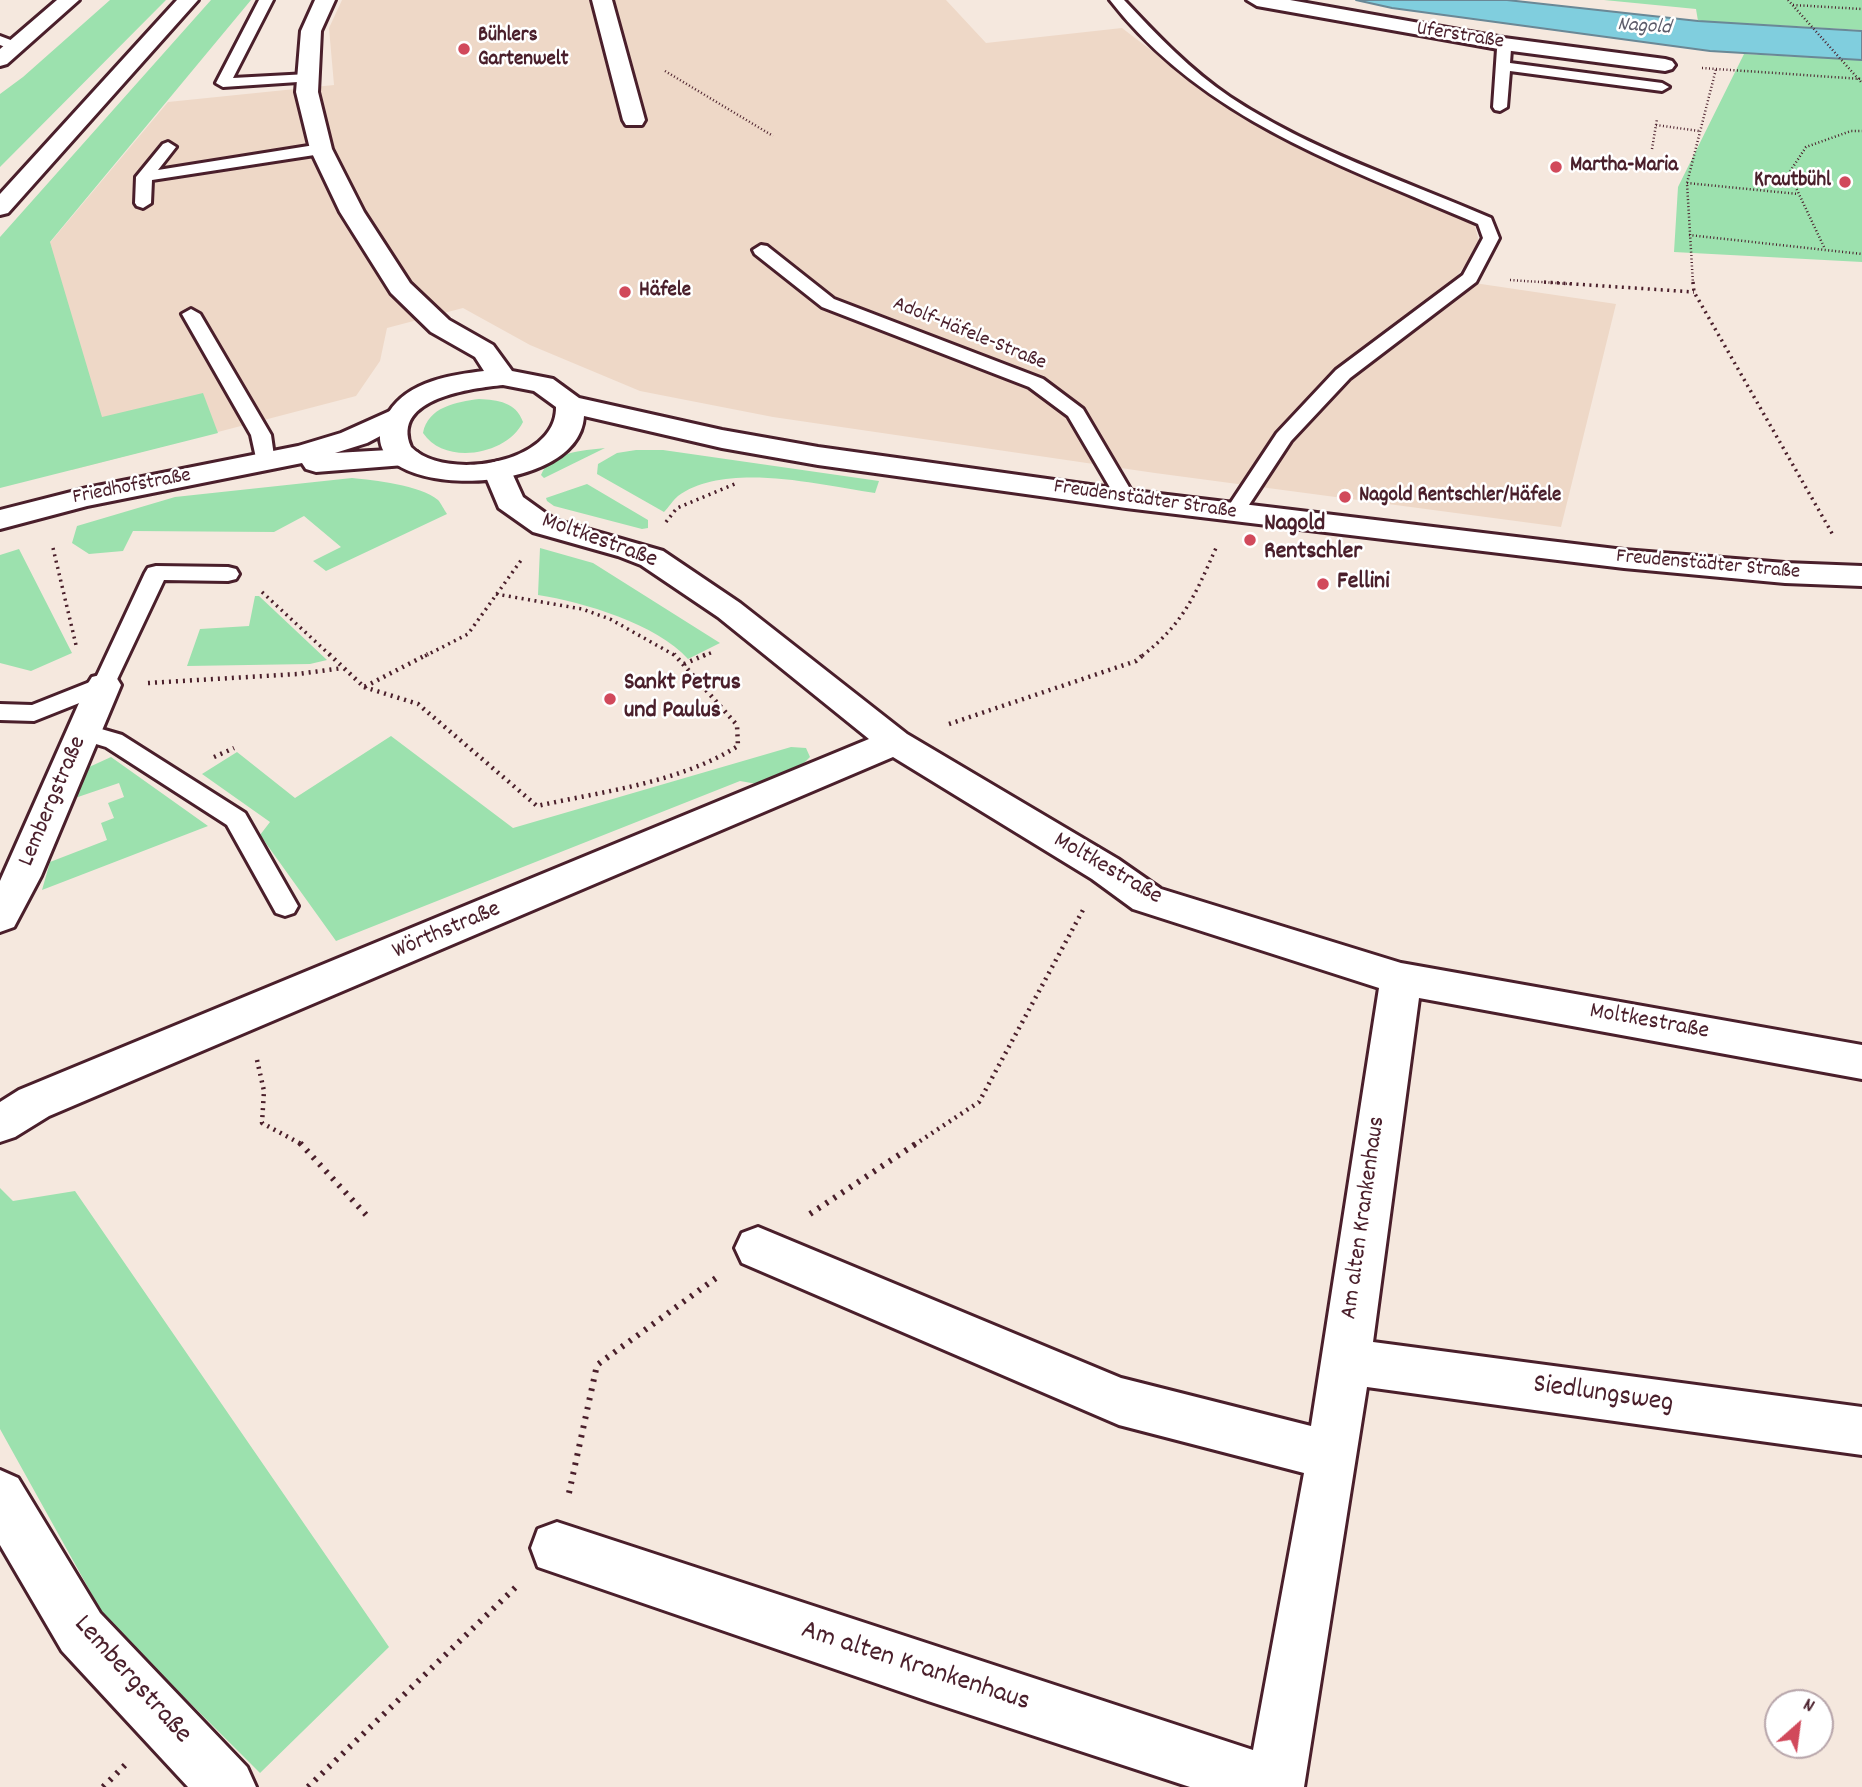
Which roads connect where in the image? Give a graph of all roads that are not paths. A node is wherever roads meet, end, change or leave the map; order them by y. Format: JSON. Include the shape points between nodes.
{"nodes":[{"id":1,"x":69,"y":0,"type":"edge"},
{"id":2,"x":188,"y":0,"type":"edge"},
{"id":3,"x":266,"y":0,"type":"edge"},
{"id":4,"x":325,"y":0,"type":"edge"},
{"id":5,"x":602,"y":0,"type":"edge"},
{"id":6,"x":1118,"y":0,"type":"edge"},
{"id":7,"x":1257,"y":0,"type":"edge"},
{"id":8,"x":1504,"y":44,"type":"junction"},
{"id":9,"x":5,"y":49,"type":"edge"},
{"id":10,"x":1665,"y":65,"type":"dead end"},
{"id":11,"x":1504,"y":66,"type":"junction"},
{"id":12,"x":307,"y":78,"type":"junction"},
{"id":13,"x":1662,"y":87,"type":"dead end"},
{"id":14,"x":1500,"y":107,"type":"dead end"},
{"id":15,"x":634,"y":120,"type":"dead end"},
{"id":16,"x":168,"y":147,"type":"dead end"},
{"id":17,"x":321,"y":149,"type":"junction"},
{"id":18,"x":144,"y":177,"type":"junction"},
{"id":19,"x":143,"y":202,"type":"dead end"},
{"id":20,"x":0,"y":208,"type":"edge"},
{"id":21,"x":761,"y":250,"type":"dead end"},
{"id":22,"x":191,"y":314,"type":"dead end"},
{"id":23,"x":440,"y":358,"type":"junction"},
{"id":24,"x":503,"y":377,"type":"junction"},
{"id":25,"x":570,"y":404,"type":"junction"},
{"id":26,"x":399,"y":415,"type":"junction"},
{"id":27,"x":722,"y":439,"type":"junction"},
{"id":28,"x":559,"y":441,"type":"junction"},
{"id":29,"x":407,"y":458,"type":"junction"},
{"id":30,"x":265,"y":463,"type":"junction"},
{"id":31,"x":498,"y":470,"type":"junction"},
{"id":32,"x":1126,"y":499,"type":"junction"},
{"id":33,"x":1234,"y":513,"type":"junction"},
{"id":34,"x":0,"y":520,"type":"edge"},
{"id":35,"x":228,"y":574,"type":"road end"},
{"id":36,"x":1859,"y":576,"type":"edge"},
{"id":37,"x":104,"y":685,"type":"junction"},
{"id":38,"x":0,"y":712,"type":"edge"},
{"id":39,"x":84,"y":732,"type":"junction"},
{"id":40,"x":895,"y":742,"type":"junction"},
{"id":41,"x":285,"y":906,"type":"dead end"},
{"id":42,"x":0,"y":917,"type":"edge"},
{"id":43,"x":1401,"y":979,"type":"junction"},
{"id":44,"x":1862,"y":1062,"type":"edge"},
{"id":45,"x":11,"y":1107,"type":"edge"},
{"id":46,"x":758,"y":1248,"type":"road end"},
{"id":47,"x":1344,"y":1361,"type":"junction"},
{"id":48,"x":1862,"y":1431,"type":"edge"},
{"id":49,"x":1332,"y":1456,"type":"junction"},
{"id":50,"x":0,"y":1496,"type":"edge"},
{"id":51,"x":557,"y":1548,"type":"road end"},
{"id":52,"x":1275,"y":1786,"type":"edge"},
{"id":53,"x":227,"y":1787,"type":"edge"}],
"edges":[{"from":1,"to":9,"type":"street"},
{"from":2,"to":20,"type":"street"},
{"from":3,"to":12,"type":"lane","via":[[223,83]]},
{"from":4,"to":12,"type":"street","via":[[311,31]]},
{"from":5,"to":15,"type":"street"},
{"from":6,"to":33,"type":"lane","via":[[1183,68],[1240,110],[1310,148],[1485,221],[1491,239],[1470,278],[1343,374],[1284,437]]},
{"from":7,"to":8,"type":"street","name":"Uferstraße"},
{"from":8,"to":10,"type":"street","name":"Uferstraße"},
{"from":8,"to":11,"type":"lane"},
{"from":11,"to":13,"type":"lane"},
{"from":11,"to":14,"type":"lane"},
{"from":12,"to":17,"type":"street"},
{"from":16,"to":18,"type":"lane"},
{"from":17,"to":18,"type":"lane"},
{"from":17,"to":23,"type":"street","via":[[352,212]]},
{"from":18,"to":19,"type":"lane"},
{"from":21,"to":32,"type":"lane","name":"Adolf-Häfele-Straße","via":[[828,303],[1036,383],[1076,414]]},
{"from":22,"to":30,"type":"lane","via":[[261,435]]},
{"from":23,"to":24,"type":"street","name":"Friedhofstraße","via":[[473,379]]},
{"from":23,"to":24,"type":"street","via":[[484,351]]},
{"from":23,"to":26,"type":"street","name":"Friedhofstraße","via":[[414,402]]},
{"from":24,"to":25,"type":"street","name":"Friedhofstraße","via":[[543,385]]},
{"from":25,"to":27,"type":"street","name":"Freudenstädter Straße"},
{"from":25,"to":28,"type":"street","via":[[569,425]]},
{"from":26,"to":29,"type":"street","via":[[392,431],[395,445]]},
{"from":26,"to":30,"type":"street","name":"Friedhofstraße","via":[[352,438]]},
{"from":27,"to":28,"type":"street","name":"Freudenstädter Straße","via":[[603,436]]},
{"from":27,"to":32,"type":"street","name":"Freudenstädter Straße"},
{"from":28,"to":31,"type":"street","via":[[523,463]]},
{"from":29,"to":30,"type":"street","name":"Friedhofstraße"},
{"from":29,"to":31,"type":"street","via":[[447,472]]},
{"from":30,"to":34,"type":"street","name":"Friedhofstraße","via":[[44,506]]},
{"from":31,"to":40,"type":"street","name":"Moltkestraße","via":[[510,502],[544,526],[652,558],[729,610]]},
{"from":32,"to":33,"type":"street","name":"Freudenstädter Straße"},
{"from":33,"to":36,"type":"street","name":"Freudenstädter Straße","via":[[1624,559]]},
{"from":35,"to":37,"type":"lane","via":[[156,573]]},
{"from":37,"to":38,"type":"lane","via":[[34,713]]},
{"from":37,"to":39,"type":"street","name":"Lembergstraße"},
{"from":39,"to":41,"type":"lane","via":[[114,741],[236,820]]},
{"from":39,"to":42,"type":"street","name":"Lembergstraße"},
{"from":40,"to":43,"type":"street","name":"Moltkestraße","via":[[1147,899]]},
{"from":40,"to":45,"type":"street","name":"Wörthstraße","via":[[620,860]]},
{"from":43,"to":44,"type":"street","name":"Moltkestraße"},
{"from":43,"to":47,"type":"street","name":"Am alten Krankenhaus"},
{"from":46,"to":49,"type":"street","via":[[1119,1401]]},
{"from":47,"to":48,"type":"street","name":"Siedlungsweg"},
{"from":47,"to":49,"type":"street","name":"Am alten Krankenhaus"},
{"from":49,"to":52,"type":"street","name":"Am alten Krankenhaus"},
{"from":50,"to":53,"type":"street","name":"Lembergstraße","via":[[81,1632]]},
{"from":51,"to":52,"type":"street","name":"Am alten Krankenhaus"}]}
